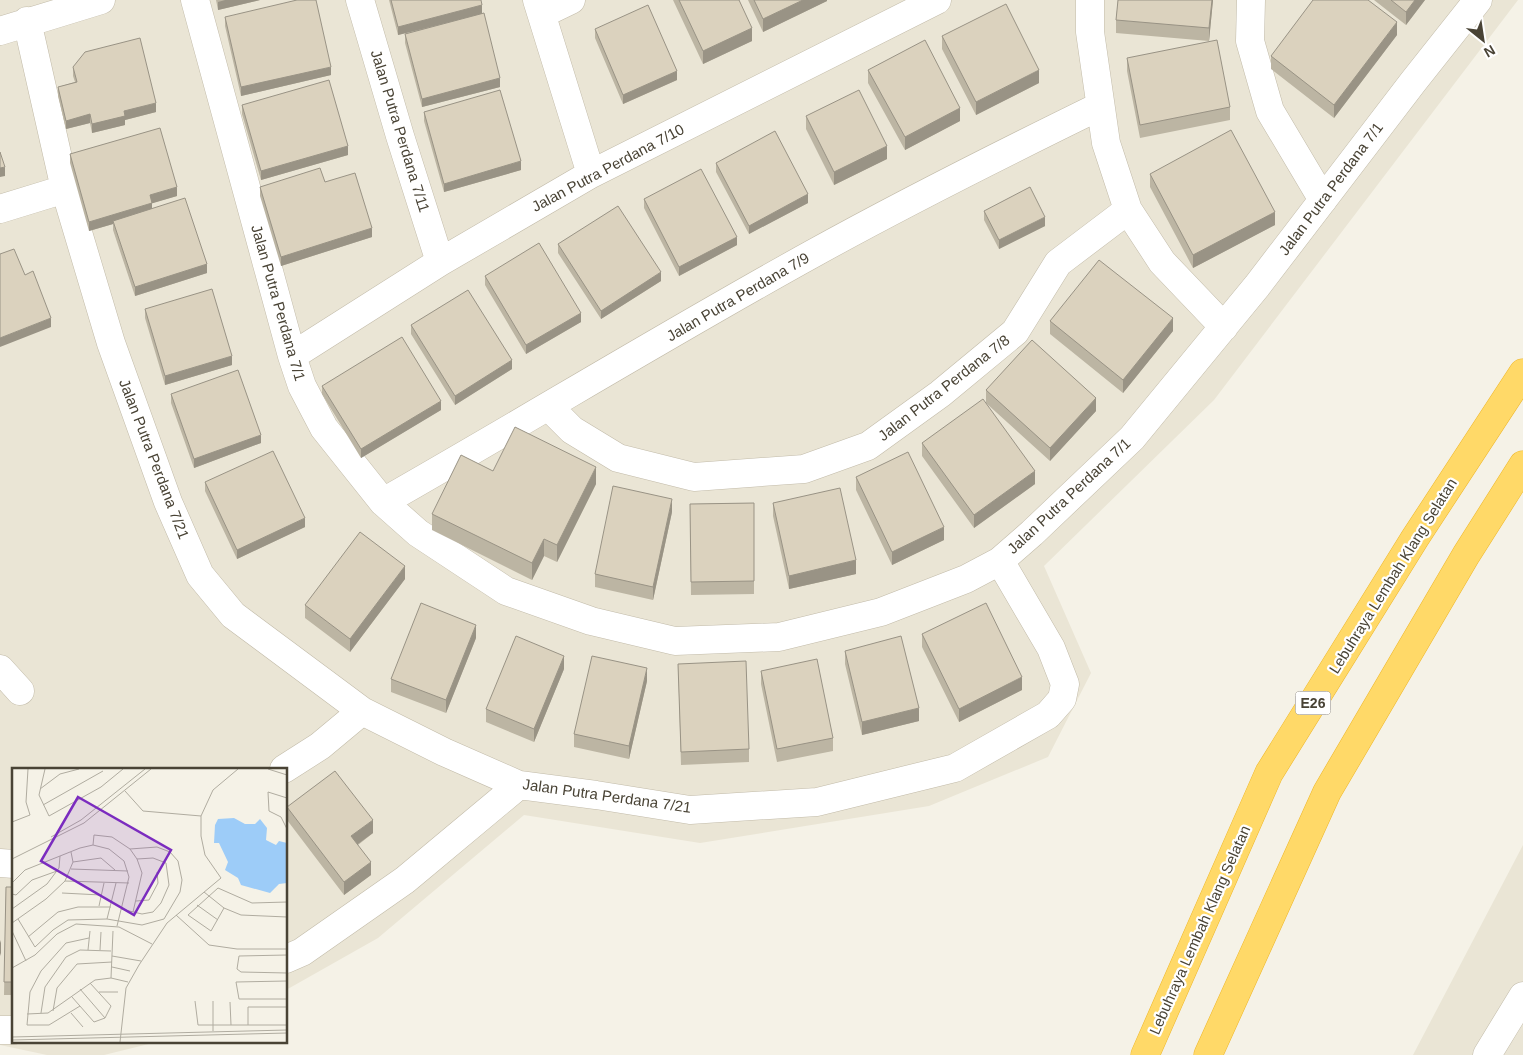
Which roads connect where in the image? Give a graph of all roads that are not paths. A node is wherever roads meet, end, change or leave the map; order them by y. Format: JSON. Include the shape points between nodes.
{"nodes":[{"id":1,"x":101,"y":0,"type":"edge"},
{"id":2,"x":195,"y":0,"type":"edge"},
{"id":3,"x":360,"y":0,"type":"edge"},
{"id":4,"x":571,"y":0,"type":"edge"},
{"id":5,"x":936,"y":0,"type":"edge"},
{"id":6,"x":1090,"y":0,"type":"edge"},
{"id":7,"x":1251,"y":0,"type":"edge"},
{"id":8,"x":1478,"y":0,"type":"edge"},
{"id":9,"x":539,"y":7,"type":"edge"},
{"id":10,"x":27,"y":21,"type":"junction"},
{"id":11,"x":0,"y":31,"type":"edge"},
{"id":12,"x":1100,"y":106,"type":"junction"},
{"id":13,"x":591,"y":174,"type":"junction"},
{"id":14,"x":65,"y":189,"type":"junction"},
{"id":15,"x":1323,"y":200,"type":"junction"},
{"id":16,"x":0,"y":209,"type":"edge"},
{"id":17,"x":1128,"y":210,"type":"junction"},
{"id":18,"x":440,"y":262,"type":"junction"},
{"id":19,"x":1224,"y":327,"type":"junction"},
{"id":20,"x":292,"y":356,"type":"junction"},
{"id":21,"x":1523,"y":373,"type":"edge"},
{"id":22,"x":549,"y":407,"type":"junction"},
{"id":23,"x":1523,"y":465,"type":"edge"},
{"id":24,"x":383,"y":502,"type":"junction"},
{"id":25,"x":1000,"y":561,"type":"junction"},
{"id":26,"x":0,"y":669,"type":"edge"},
{"id":27,"x":20,"y":692,"type":"dead end"},
{"id":28,"x":362,"y":711,"type":"junction"},
{"id":29,"x":286,"y":768,"type":"edge"},
{"id":30,"x":519,"y":785,"type":"junction"},
{"id":31,"x":288,"y":958,"type":"edge"},
{"id":32,"x":1523,"y":996,"type":"edge"},
{"id":33,"x":1145,"y":1055,"type":"edge"},
{"id":34,"x":1208,"y":1055,"type":"edge"},
{"id":35,"x":1487,"y":1055,"type":"edge"}],
"edges":[{"from":1,"to":10,"type":"street"},
{"from":2,"to":20,"type":"street","name":"Jalan Putra Perdana 7/1"},
{"from":3,"to":18,"type":"street","name":"Jalan Putra Perdana 7/11"},
{"from":4,"to":9,"type":"street"},
{"from":5,"to":13,"type":"street","name":"Jalan Putra Perdana 7/10"},
{"from":6,"to":12,"type":"street","via":[[1090,32]]},
{"from":7,"to":15,"type":"street","via":[[1250,41],[1270,111]]},
{"from":8,"to":15,"type":"street","name":"Jalan Putra Perdana 7/1"},
{"from":9,"to":13,"type":"street"},
{"from":10,"to":11,"type":"street"},
{"from":10,"to":14,"type":"street","name":"Jalan Putra Perdana 7/21"},
{"from":12,"to":17,"type":"street","via":[[1106,143]]},
{"from":12,"to":22,"type":"street","name":"Jalan Putra Perdana 7/9","via":[[815,252]]},
{"from":13,"to":18,"type":"street","name":"Jalan Putra Perdana 7/10"},
{"from":14,"to":16,"type":"street"},
{"from":14,"to":28,"type":"street","name":"Jalan Putra Perdana 7/21","via":[[114,353],[168,502],[200,575],[233,615]]},
{"from":15,"to":19,"type":"street","name":"Jalan Putra Perdana 7/1"},
{"from":17,"to":19,"type":"street","via":[[1162,262]]},
{"from":17,"to":22,"type":"street","name":"Jalan Putra Perdana 7/8","via":[[1058,263],[1015,332],[940,394],[868,446],[804,469],[694,477],[618,458],[572,430]]},
{"from":18,"to":20,"type":"street","name":"Jalan Putra Perdana 7/10"},
{"from":19,"to":25,"type":"street","name":"Jalan Putra Perdana 7/1","via":[[1132,438]]},
{"from":20,"to":24,"type":"street","name":"Jalan Putra Perdana 7/1","via":[[302,386],[324,428]]},
{"from":21,"to":33,"type":"highway","name":"Lebuhraya Lembah Klang Selatan","number":"E26","via":[[1415,538],[1269,773]]},
{"from":22,"to":24,"type":"street","name":"Jalan Putra Perdana 7/9"},
{"from":23,"to":34,"type":"highway","via":[[1466,555],[1327,792]]},
{"from":24,"to":25,"type":"street","name":"Jalan Putra Perdana 7/1","via":[[418,533],[506,591],[591,620],[675,641],[779,637],[881,612],[966,579]]},
{"from":25,"to":30,"type":"street","name":"Jalan Putra Perdana 7/21","via":[[1051,648],[1066,684],[1062,699],[1048,715],[955,768],[817,802],[690,810]]},
{"from":26,"to":27,"type":"street"},
{"from":28,"to":29,"type":"street","via":[[320,746]]},
{"from":28,"to":30,"type":"street","name":"Jalan Putra Perdana 7/21"},
{"from":30,"to":31,"type":"street","via":[[405,880],[302,952]]},
{"from":32,"to":35,"type":"street"}]}
